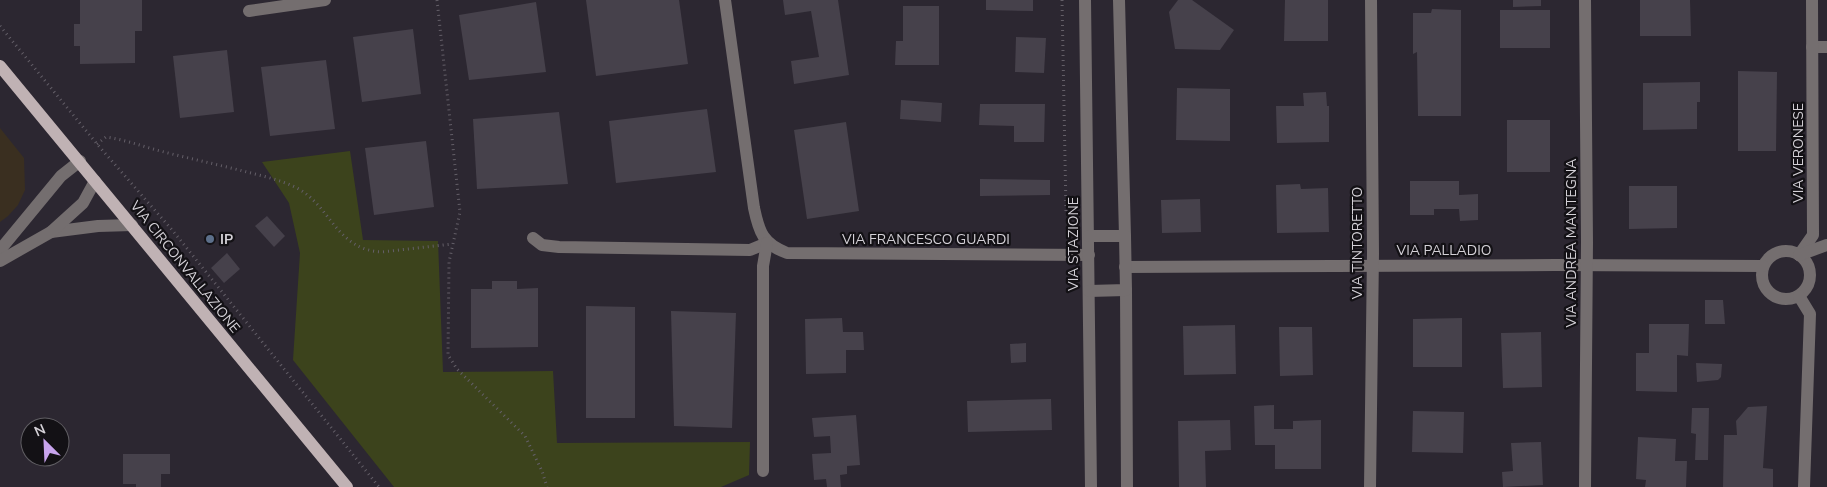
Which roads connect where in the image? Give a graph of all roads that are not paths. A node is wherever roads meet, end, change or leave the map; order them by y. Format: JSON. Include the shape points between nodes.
{"nodes":[{"id":1,"x":325,"y":0,"type":"edge"},
{"id":2,"x":725,"y":0,"type":"edge"},
{"id":3,"x":1086,"y":0,"type":"edge"},
{"id":4,"x":1118,"y":0,"type":"edge"},
{"id":5,"x":1371,"y":0,"type":"edge"},
{"id":6,"x":1585,"y":0,"type":"edge"},
{"id":7,"x":1812,"y":0,"type":"edge"},
{"id":8,"x":249,"y":11,"type":"dead end"},
{"id":9,"x":1827,"y":46,"type":"edge"},
{"id":10,"x":1812,"y":47,"type":"junction"},
{"id":11,"x":0,"y":66,"type":"edge"},
{"id":12,"x":80,"y":161,"type":"junction"},
{"id":13,"x":95,"y":181,"type":"junction"},
{"id":14,"x":132,"y":226,"type":"junction"},
{"id":15,"x":51,"y":232,"type":"junction"},
{"id":16,"x":1089,"y":236,"type":"junction"},
{"id":17,"x":1125,"y":236,"type":"junction"},
{"id":18,"x":533,"y":238,"type":"dead end"},
{"id":19,"x":767,"y":243,"type":"junction"},
{"id":20,"x":1827,"y":246,"type":"edge"},
{"id":21,"x":0,"y":250,"type":"edge"},
{"id":22,"x":1089,"y":255,"type":"junction"},
{"id":23,"x":1799,"y":255,"type":"junction"},
{"id":24,"x":0,"y":261,"type":"edge"},
{"id":25,"x":1586,"y":264,"type":"junction"},
{"id":26,"x":1372,"y":266,"type":"junction"},
{"id":27,"x":1764,"y":266,"type":"junction"},
{"id":28,"x":1125,"y":268,"type":"junction"},
{"id":29,"x":1126,"y":290,"type":"junction"},
{"id":30,"x":1089,"y":291,"type":"junction"},
{"id":31,"x":1799,"y":296,"type":"junction"},
{"id":32,"x":763,"y":471,"type":"dead end"},
{"id":33,"x":347,"y":487,"type":"edge"},
{"id":34,"x":1090,"y":487,"type":"edge"},
{"id":35,"x":1127,"y":487,"type":"edge"},
{"id":36,"x":1370,"y":487,"type":"edge"},
{"id":37,"x":1585,"y":487,"type":"edge"},
{"id":38,"x":1804,"y":487,"type":"edge"}],
"edges":[{"from":1,"to":8,"type":"street"},
{"from":2,"to":19,"type":"street","via":[[754,208],[759,229]]},
{"from":3,"to":16,"type":"street","name":"VIA STAZIONE"},
{"from":4,"to":17,"type":"street"},
{"from":5,"to":26,"type":"street","name":"VIA TINTORETTO"},
{"from":6,"to":25,"type":"street","name":"VIA ANDREA MANTEGNA"},
{"from":7,"to":10,"type":"street","name":"VIA VERONESE"},
{"from":9,"to":10,"type":"street"},
{"from":10,"to":23,"type":"street","name":"VIA VERONESE","via":[[1813,236]]},
{"from":11,"to":12,"type":"main road","name":"VIA CIRCONVALLAZIONE"},
{"from":12,"to":13,"type":"main road","name":"VIA CIRCONVALLAZIONE"},
{"from":12,"to":21,"type":"street","via":[[61,176]]},
{"from":13,"to":14,"type":"main road","name":"VIA CIRCONVALLAZIONE"},
{"from":13,"to":15,"type":"street","via":[[83,203]]},
{"from":14,"to":15,"type":"street","via":[[98,226]]},
{"from":14,"to":33,"type":"main road","name":"VIA CIRCONVALLAZIONE"},
{"from":15,"to":24,"type":"street"},
{"from":16,"to":17,"type":"street"},
{"from":16,"to":22,"type":"street","name":"VIA STAZIONE"},
{"from":17,"to":28,"type":"street"},
{"from":18,"to":19,"type":"street","via":[[542,245],[559,247],[750,250]]},
{"from":19,"to":22,"type":"street","name":"VIA FRANCESCO GUARDI","via":[[787,253]]},
{"from":19,"to":32,"type":"street","via":[[763,266]]},
{"from":20,"to":23,"type":"street"},
{"from":22,"to":30,"type":"street","name":"VIA STAZIONE"},
{"from":23,"to":27,"type":"street","via":[[1783,251],[1768,259]]},
{"from":23,"to":31,"type":"street","via":[[1805,260],[1810,276],[1809,284]]},
{"from":25,"to":26,"type":"street","name":"VIA PALLADIO"},
{"from":25,"to":27,"type":"street","name":"VIA PALLADIO"},
{"from":25,"to":37,"type":"street","name":"VIA ANDREA MANTEGNA"},
{"from":26,"to":28,"type":"street","name":"VIA PALLADIO"},
{"from":26,"to":36,"type":"street","name":"VIA TINTORETTO"},
{"from":27,"to":31,"type":"street","via":[[1762,281],[1770,294],[1784,300]]},
{"from":28,"to":29,"type":"street"},
{"from":29,"to":30,"type":"street"},
{"from":29,"to":35,"type":"street"},
{"from":30,"to":34,"type":"street","name":"VIA STAZIONE"},
{"from":31,"to":38,"type":"street","via":[[1810,314]]}]}
